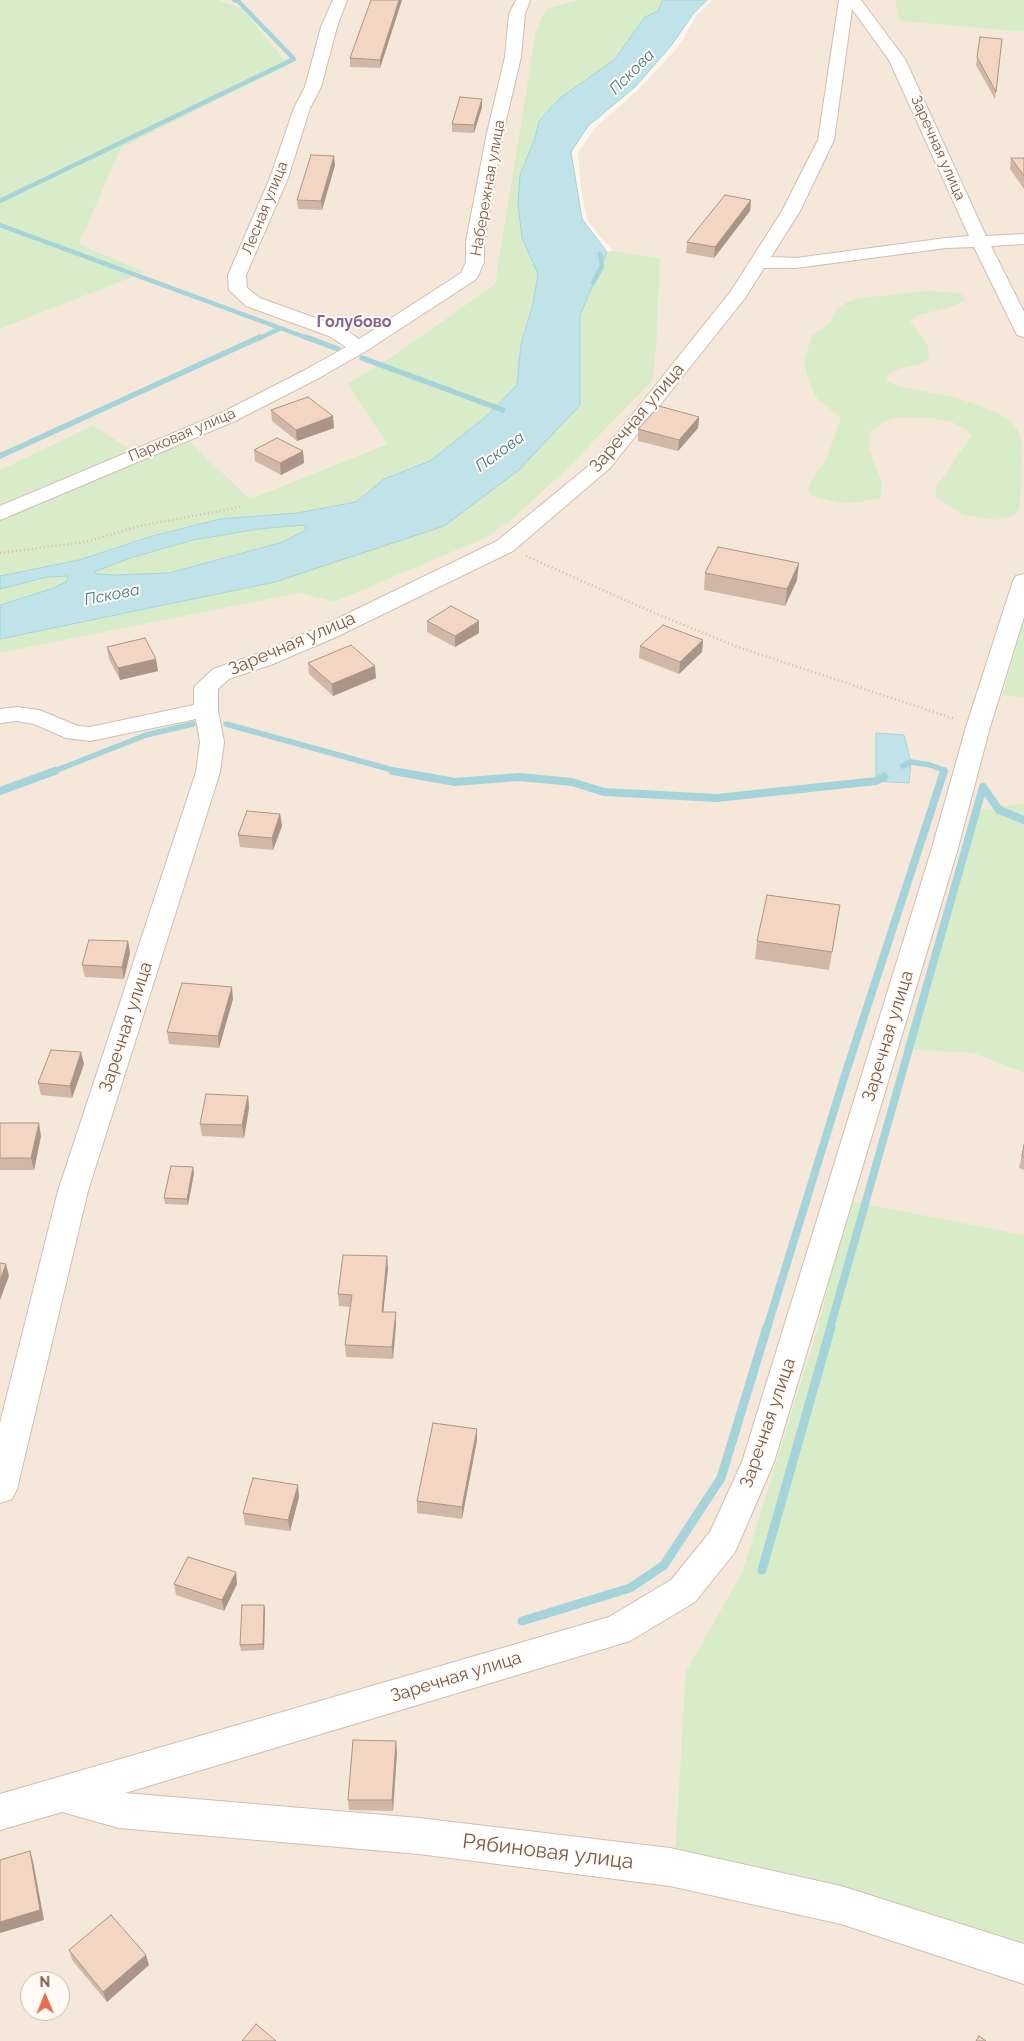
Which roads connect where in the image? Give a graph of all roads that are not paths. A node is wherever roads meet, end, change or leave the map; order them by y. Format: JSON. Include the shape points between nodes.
{"nodes":[{"id":1,"x":340,"y":0,"type":"edge"},
{"id":2,"x":523,"y":0,"type":"edge"},
{"id":3,"x":846,"y":0,"type":"edge"},
{"id":4,"x":853,"y":0,"type":"edge"},
{"id":5,"x":1024,"y":239,"type":"edge"},
{"id":6,"x":980,"y":241,"type":"junction"},
{"id":7,"x":760,"y":262,"type":"junction"},
{"id":8,"x":1024,"y":331,"type":"edge"},
{"id":9,"x":358,"y":347,"type":"junction"},
{"id":10,"x":0,"y":514,"type":"edge"},
{"id":11,"x":1024,"y":581,"type":"edge"},
{"id":12,"x":206,"y":710,"type":"junction"},
{"id":13,"x":0,"y":716,"type":"edge"},
{"id":14,"x":0,"y":1489,"type":"edge"},
{"id":15,"x":62,"y":1794,"type":"junction"},
{"id":16,"x":0,"y":1812,"type":"edge"},
{"id":17,"x":1024,"y":1964,"type":"edge"}],
"edges":[{"from":1,"to":9,"type":"street","name":"Лесная улица","via":[[329,27],[313,87],[302,108],[279,178],[237,275],[238,290],[253,302],[336,332]]},
{"from":2,"to":9,"type":"street","name":"Набережная улица","via":[[517,14],[513,57],[495,133],[473,270],[453,287]]},
{"from":3,"to":7,"type":"street","name":"Заречная улица","via":[[826,140],[791,211]]},
{"from":4,"to":6,"type":"street","name":"Заречная улица","via":[[897,59]]},
{"from":5,"to":6,"type":"street"},
{"from":6,"to":7,"type":"street","via":[[796,264]]},
{"from":6,"to":8,"type":"street","name":"Заречная улица"},
{"from":7,"to":12,"type":"street","name":"Заречная улица","via":[[603,464],[505,546],[328,632],[221,674],[206,687]]},
{"from":9,"to":10,"type":"street","name":"Парковая улица","via":[[228,417]]},
{"from":11,"to":15,"type":"street","name":"Заречная улица","via":[[758,1462],[722,1542],[683,1591],[618,1630]]},
{"from":12,"to":13,"type":"street","via":[[90,734],[74,733],[39,717]]},
{"from":12,"to":14,"type":"street","name":"Заречная улица","via":[[212,742],[208,772],[73,1191]]},
{"from":15,"to":16,"type":"street","name":"Заречная улица"},
{"from":15,"to":17,"type":"street","name":"Рябиновая улица","via":[[119,1810],[419,1836],[670,1867],[841,1905]]}]}
